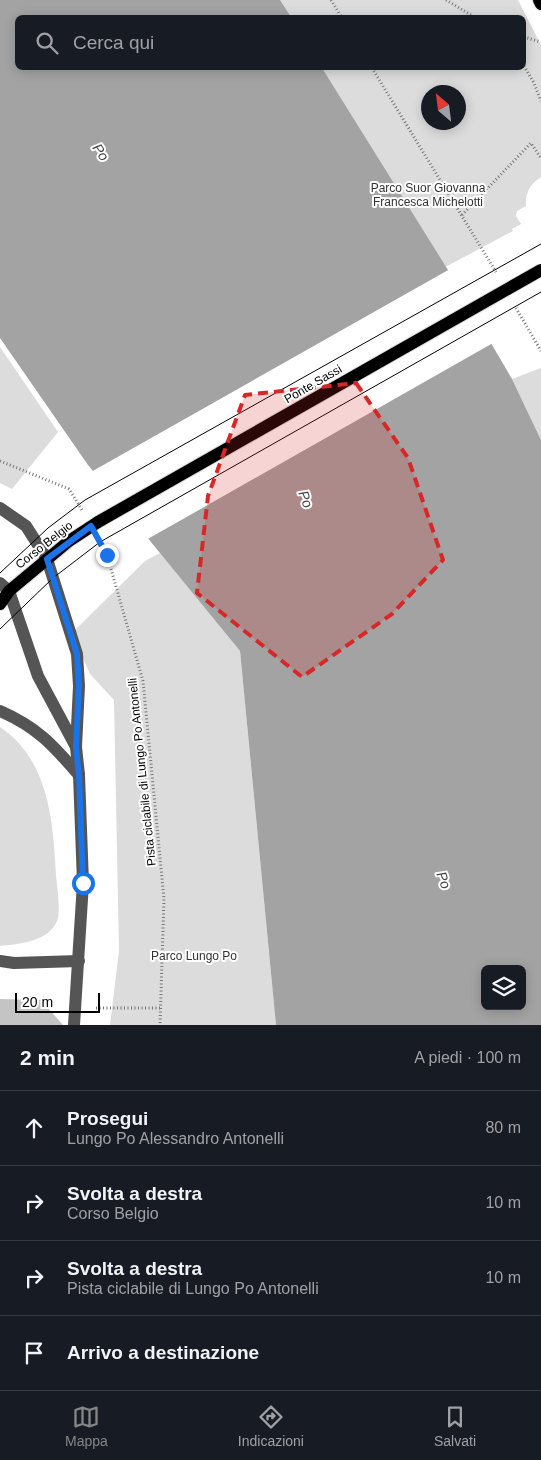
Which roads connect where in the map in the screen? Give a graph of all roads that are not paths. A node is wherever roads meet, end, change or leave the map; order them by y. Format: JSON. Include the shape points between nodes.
{"nodes":[{"id":1,"x":539,"y":0,"type":"edge"},
{"id":2,"x":541,"y":4,"type":"edge"},
{"id":3,"x":541,"y":270,"type":"edge"},
{"id":4,"x":0,"y":508,"type":"edge"},
{"id":5,"x":94,"y":524,"type":"joint"},
{"id":6,"x":47,"y":559,"type":"junction"},
{"id":7,"x":3,"y":589,"type":"edge"},
{"id":8,"x":0,"y":604,"type":"edge"},
{"id":9,"x":0,"y":711,"type":"edge"},
{"id":10,"x":76,"y":747,"type":"junction"},
{"id":11,"x":79,"y":775,"type":"junction"},
{"id":12,"x":0,"y":961,"type":"edge"},
{"id":13,"x":79,"y":961,"type":"junction"},
{"id":14,"x":74,"y":1025,"type":"edge"}],
"edges":[{"from":1,"to":2,"type":"main road"},
{"from":3,"to":5,"type":"main road","name":"Ponte Sassi","bridge":true},
{"from":4,"to":6,"type":"street","via":[[26,526]]},
{"from":5,"to":6,"type":"main road","name":"Corso Belgio"},
{"from":6,"to":7,"type":"main road","name":"Corso Belgio"},
{"from":6,"to":10,"type":"street","via":[[77,654]]},
{"from":7,"to":8,"type":"main road","name":"Corso Belgio"},
{"from":7,"to":10,"type":"street","via":[[38,676]]},
{"from":9,"to":11,"type":"street","via":[[36,730]]},
{"from":10,"to":11,"type":"street"},
{"from":11,"to":13,"type":"street","via":[[83,883]]},
{"from":12,"to":13,"type":"street"},
{"from":13,"to":14,"type":"street"}]}
